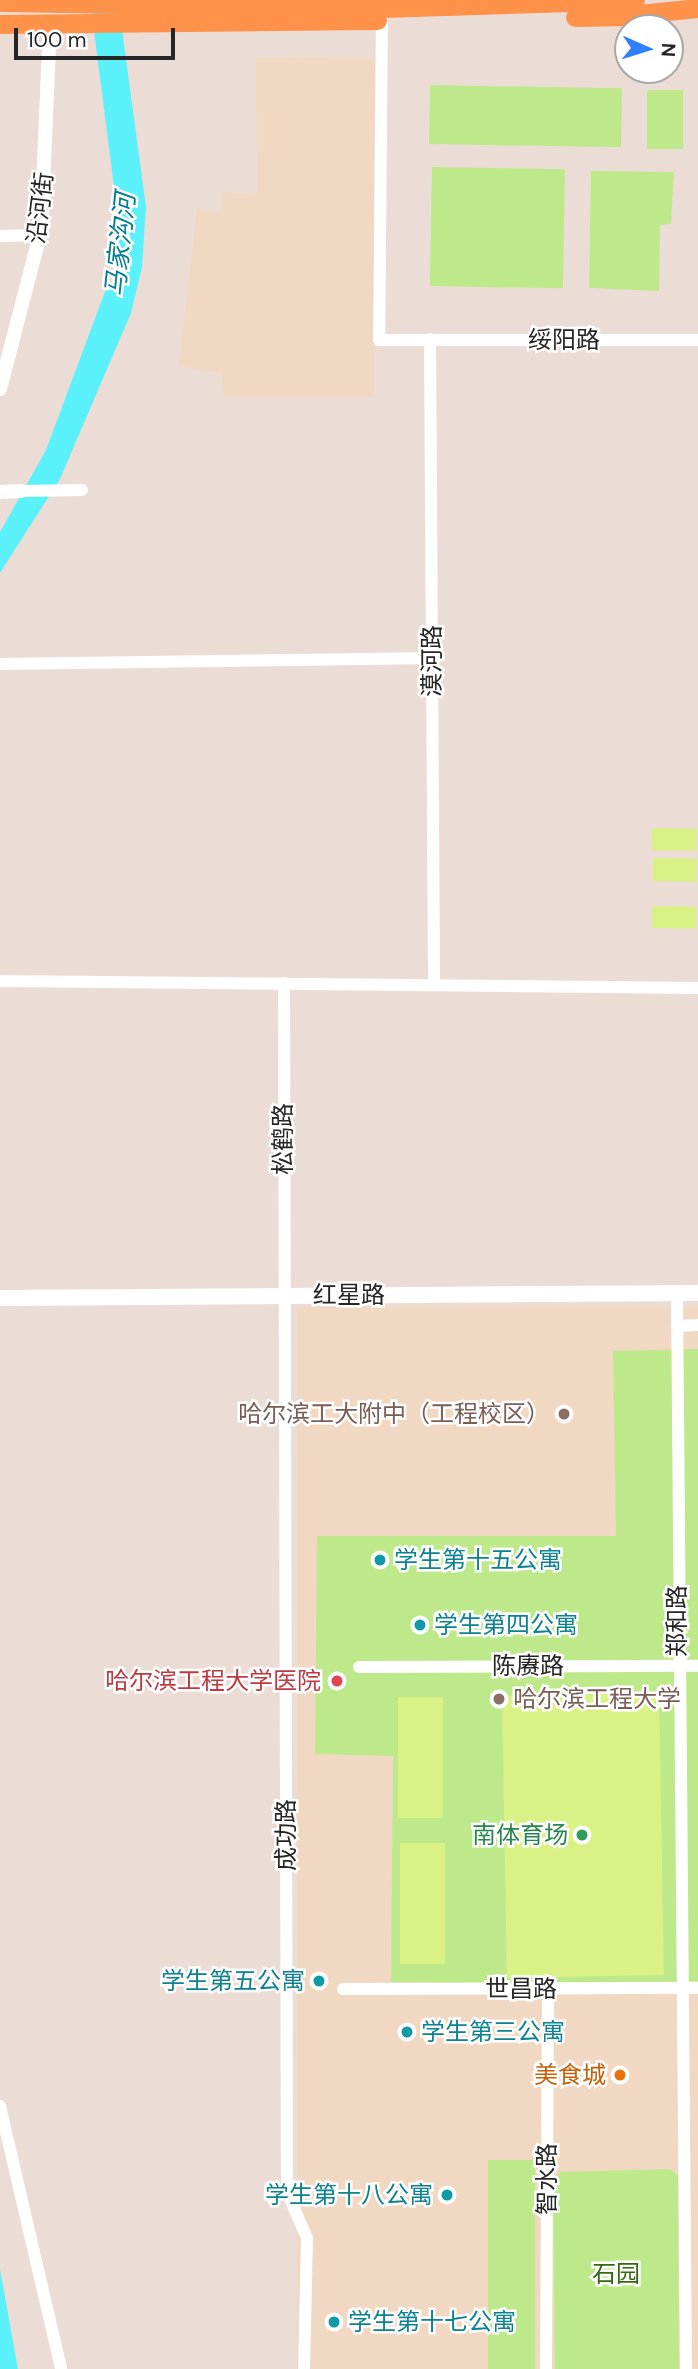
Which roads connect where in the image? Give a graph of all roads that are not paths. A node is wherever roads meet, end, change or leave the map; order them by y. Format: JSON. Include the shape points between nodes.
{"nodes":[{"id":1,"x":0,"y":2,"type":"edge"},
{"id":2,"x":632,"y":8,"type":"edge"},
{"id":3,"x":698,"y":8,"type":"edge"},
{"id":4,"x":382,"y":14,"type":"junction"},
{"id":5,"x":50,"y":23,"type":"junction"},
{"id":6,"x":0,"y":24,"type":"edge"},
{"id":7,"x":40,"y":235,"type":"junction"},
{"id":8,"x":0,"y":236,"type":"edge"},
{"id":9,"x":430,"y":339,"type":"junction"},
{"id":10,"x":698,"y":340,"type":"edge"},
{"id":11,"x":0,"y":389,"type":"edge"},
{"id":12,"x":82,"y":490,"type":"dead end"},
{"id":13,"x":21,"y":491,"type":"joint"},
{"id":14,"x":0,"y":492,"type":"edge"},
{"id":15,"x":432,"y":658,"type":"junction"},
{"id":16,"x":0,"y":664,"type":"edge"},
{"id":17,"x":0,"y":981,"type":"edge"},
{"id":18,"x":284,"y":983,"type":"junction"},
{"id":19,"x":434,"y":984,"type":"junction"},
{"id":20,"x":698,"y":988,"type":"edge"},
{"id":21,"x":677,"y":1293,"type":"junction"},
{"id":22,"x":698,"y":1293,"type":"edge"},
{"id":23,"x":283,"y":1296,"type":"junction"},
{"id":24,"x":0,"y":1298,"type":"edge"},
{"id":25,"x":677,"y":1325,"type":"junction"},
{"id":26,"x":698,"y":1325,"type":"edge"},
{"id":27,"x":677,"y":1666,"type":"junction"},
{"id":28,"x":698,"y":1666,"type":"edge"},
{"id":29,"x":359,"y":1667,"type":"dead end"},
{"id":30,"x":682,"y":1988,"type":"junction"},
{"id":31,"x":698,"y":1988,"type":"edge"},
{"id":32,"x":343,"y":1989,"type":"dead end"},
{"id":33,"x":548,"y":1989,"type":"junction"},
{"id":34,"x":0,"y":2106,"type":"edge"},
{"id":35,"x":61,"y":2369,"type":"edge"},
{"id":36,"x":304,"y":2369,"type":"edge"},
{"id":37,"x":546,"y":2369,"type":"edge"},
{"id":38,"x":686,"y":2369,"type":"edge"}],
"edges":[{"from":1,"to":4,"type":"highway","via":[[137,2]]},
{"from":2,"to":3,"type":"highway"},
{"from":2,"to":4,"type":"highway"},
{"from":2,"to":4,"type":"highway","via":[[423,7]]},
{"from":4,"to":5,"type":"highway"},
{"from":4,"to":9,"type":"street","name":"绥阳路","via":[[379,340]]},
{"from":5,"to":6,"type":"highway"},
{"from":5,"to":7,"type":"street","name":"沿河街"},
{"from":7,"to":8,"type":"street"},
{"from":7,"to":11,"type":"street","name":"沿河街"},
{"from":9,"to":10,"type":"street","name":"绥阳路"},
{"from":9,"to":15,"type":"street","name":"漠河路"},
{"from":12,"to":13,"type":"street"},
{"from":13,"to":14,"type":"street"},
{"from":15,"to":16,"type":"street"},
{"from":15,"to":19,"type":"street","name":"漠河路"},
{"from":17,"to":18,"type":"street"},
{"from":18,"to":19,"type":"street"},
{"from":18,"to":23,"type":"street","name":"松鹤路"},
{"from":19,"to":20,"type":"street"},
{"from":21,"to":22,"type":"main road","name":"红星路"},
{"from":21,"to":23,"type":"main road","name":"红星路"},
{"from":21,"to":25,"type":"street","name":"郑和路"},
{"from":23,"to":24,"type":"main road","name":"红星路"},
{"from":23,"to":36,"type":"street","name":"成功路","via":[[287,2192],[307,2238]]},
{"from":25,"to":26,"type":"street"},
{"from":25,"to":27,"type":"street","name":"郑和路"},
{"from":27,"to":28,"type":"street","name":"陈赓路"},
{"from":27,"to":29,"type":"street","name":"陈赓路"},
{"from":27,"to":30,"type":"street","name":"郑和路"},
{"from":30,"to":31,"type":"street","name":"世昌路"},
{"from":30,"to":33,"type":"street","name":"世昌路"},
{"from":30,"to":38,"type":"street","name":"郑和路"},
{"from":32,"to":33,"type":"street","name":"世昌路"},
{"from":33,"to":37,"type":"street","name":"智水路"},
{"from":34,"to":35,"type":"street"}]}
